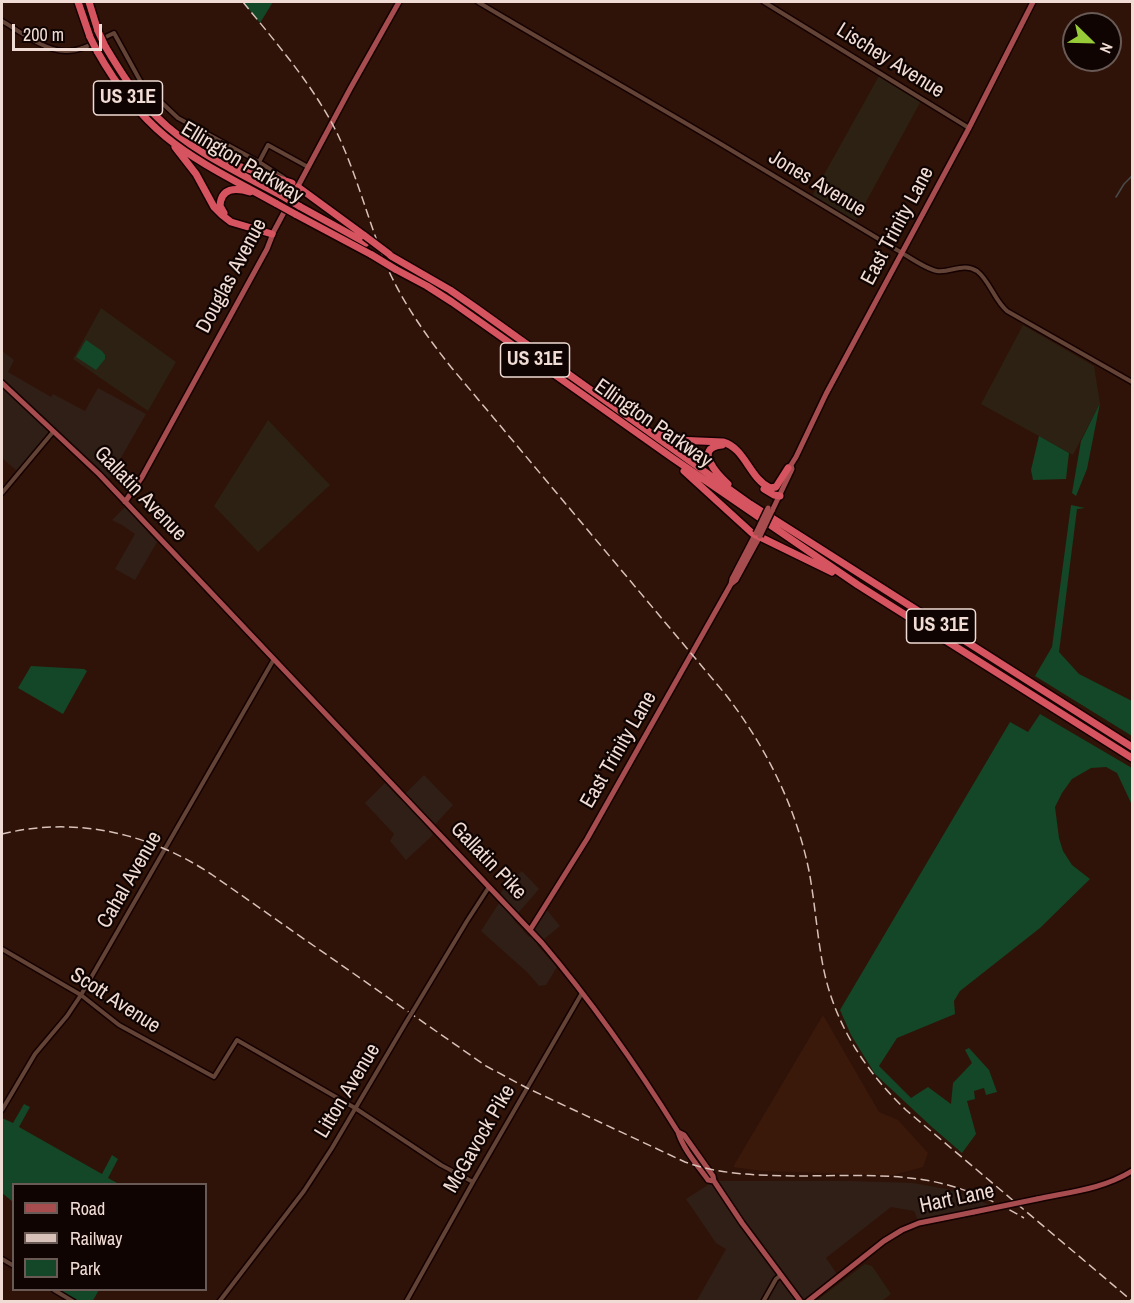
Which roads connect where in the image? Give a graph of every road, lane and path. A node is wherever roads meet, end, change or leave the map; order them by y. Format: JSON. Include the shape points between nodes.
{"nodes":[{"id":1,"x":78,"y":2,"type":"edge"},
{"id":2,"x":89,"y":2,"type":"edge"},
{"id":3,"x":399,"y":2,"type":"edge"},
{"id":4,"x":478,"y":2,"type":"edge"},
{"id":5,"x":764,"y":2,"type":"edge"},
{"id":6,"x":1033,"y":2,"type":"edge"},
{"id":7,"x":2,"y":21,"type":"edge"},
{"id":8,"x":969,"y":128,"type":"junction"},
{"id":9,"x":167,"y":138,"type":"junction"},
{"id":10,"x":211,"y":157,"type":"junction"},
{"id":11,"x":259,"y":162,"type":"junction"},
{"id":12,"x":308,"y":167,"type":"junction"},
{"id":13,"x":295,"y":185,"type":"junction"},
{"id":14,"x":269,"y":200,"type":"junction"},
{"id":15,"x":273,"y":233,"type":"junction"},
{"id":16,"x":366,"y":240,"type":"junction"},
{"id":17,"x":902,"y":252,"type":"junction"},
{"id":18,"x":1132,"y":382,"type":"edge"},
{"id":19,"x":2,"y":383,"type":"edge"},
{"id":20,"x":645,"y":429,"type":"junction"},
{"id":21,"x":53,"y":432,"type":"junction"},
{"id":22,"x":671,"y":457,"type":"junction"},
{"id":23,"x":790,"y":466,"type":"junction"},
{"id":24,"x":2,"y":493,"type":"edge"},
{"id":25,"x":775,"y":493,"type":"junction"},
{"id":26,"x":125,"y":502,"type":"junction"},
{"id":27,"x":750,"y":504,"type":"junction"},
{"id":28,"x":758,"y":535,"type":"junction"},
{"id":29,"x":858,"y":585,"type":"junction"},
{"id":30,"x":250,"y":633,"type":"joint"},
{"id":31,"x":274,"y":659,"type":"junction"},
{"id":32,"x":1132,"y":747,"type":"edge"},
{"id":33,"x":1132,"y":758,"type":"edge"},
{"id":34,"x":490,"y":887,"type":"junction"},
{"id":35,"x":530,"y":930,"type":"junction"},
{"id":36,"x":2,"y":949,"type":"edge"},
{"id":37,"x":582,"y":992,"type":"junction"},
{"id":38,"x":81,"y":995,"type":"junction"},
{"id":39,"x":355,"y":1107,"type":"junction"},
{"id":40,"x":2,"y":1110,"type":"edge"},
{"id":41,"x":1132,"y":1171,"type":"edge"},
{"id":42,"x":473,"y":1182,"type":"junction"},
{"id":43,"x":781,"y":1274,"type":"junction"},
{"id":44,"x":56,"y":1291,"type":"edge"},
{"id":45,"x":74,"y":1302,"type":"edge"},
{"id":46,"x":219,"y":1302,"type":"edge"},
{"id":47,"x":406,"y":1302,"type":"edge"},
{"id":48,"x":763,"y":1302,"type":"edge"},
{"id":49,"x":801,"y":1302,"type":"edge"},
{"id":50,"x":807,"y":1302,"type":"edge"}],
"edges":[{"from":1,"to":9,"type":"highway","name":"Ellington Parkway","number":"US 31E","bridge":true,"via":[[90,37],[124,94]]},
{"from":2,"to":10,"type":"highway","name":"Ellington Parkway","number":"US 31E","bridge":true,"via":[[105,46],[145,105],[179,136]]},
{"from":3,"to":12,"type":"main road","name":"Douglas Avenue"},
{"from":4,"to":17,"type":"street","name":"Jones Avenue"},
{"from":5,"to":8,"type":"street","name":"Lischey Avenue"},
{"from":6,"to":8,"type":"main road","name":"East Trinity Lane"},
{"from":7,"to":11,"type":"street","via":[[49,47],[66,51],[114,33],[142,84],[178,118]]},
{"from":8,"to":17,"type":"main road","name":"East Trinity Lane"},
{"from":9,"to":14,"type":"highway","name":"Ellington Parkway","number":"US 31E"},
{"from":9,"to":15,"type":"highway","via":[[222,216]]},
{"from":10,"to":13,"type":"highway"},
{"from":10,"to":16,"type":"highway","name":"Ellington Parkway","number":"US 31E","bridge":true},
{"from":11,"to":12,"type":"street","via":[[268,145]]},
{"from":11,"to":13,"type":"street"},
{"from":12,"to":13,"type":"main road","name":"Douglas Avenue"},
{"from":13,"to":15,"type":"main road","name":"Douglas Avenue"},
{"from":13,"to":16,"type":"highway"},
{"from":14,"to":15,"type":"highway","via":[[246,190],[232,190],[221,197],[220,206],[231,218]]},
{"from":14,"to":22,"type":"highway","name":"Ellington Parkway","number":"US 31E","bridge":true,"via":[[427,286]]},
{"from":15,"to":26,"type":"main road","name":"Douglas Avenue"},
{"from":16,"to":20,"type":"highway","name":"Ellington Parkway","number":"US 31E","bridge":true,"via":[[450,290]]},
{"from":17,"to":18,"type":"street","name":"Jones Avenue","via":[[934,271],[966,267],[976,271],[1007,311]]},
{"from":17,"to":23,"type":"main road","name":"East Trinity Lane"},
{"from":19,"to":21,"type":"main road","name":"Gallatin Avenue"},
{"from":20,"to":25,"type":"highway","via":[[676,440],[729,444]]},
{"from":20,"to":27,"type":"highway","name":"Ellington Parkway","number":"US 31E"},
{"from":21,"to":24,"type":"street"},
{"from":21,"to":26,"type":"main road","name":"Gallatin Avenue"},
{"from":22,"to":28,"type":"highway"},
{"from":22,"to":29,"type":"highway","name":"Ellington Parkway","number":"US 31E"},
{"from":23,"to":25,"type":"highway"},
{"from":23,"to":25,"type":"main road","name":"East Trinity Lane","via":[[792,469]]},
{"from":25,"to":27,"type":"highway","via":[[760,486],[728,447],[713,447],[709,463]]},
{"from":25,"to":28,"type":"main road","name":"East Trinity Lane","bridge":true},
{"from":26,"to":30,"type":"main road","name":"Gallatin Avenue"},
{"from":27,"to":32,"type":"highway","name":"Ellington Parkway","number":"US 31E"},
{"from":28,"to":29,"type":"highway"},
{"from":28,"to":35,"type":"main road","name":"East Trinity Lane","via":[[587,839]]},
{"from":29,"to":33,"type":"highway","name":"Ellington Parkway","number":"US 31E"},
{"from":30,"to":31,"type":"main road","name":"Gallatin Pike"},
{"from":31,"to":34,"type":"main road","name":"Gallatin Pike"},
{"from":31,"to":38,"type":"street","name":"Cahal Avenue"},
{"from":34,"to":35,"type":"main road","name":"Gallatin Pike"},
{"from":34,"to":39,"type":"street","name":"Litton Avenue","bridge":true},
{"from":35,"to":37,"type":"main road","name":"Gallatin Pike"},
{"from":36,"to":38,"type":"street","name":"Scott Avenue"},
{"from":37,"to":42,"type":"street","name":"McGavock Pike"},
{"from":37,"to":43,"type":"main road","name":"Gallatin Pike"},
{"from":38,"to":39,"type":"street","name":"Scott Avenue","via":[[119,1025],[214,1077],[237,1040]]},
{"from":38,"to":40,"type":"street","name":"Cahal Avenue","via":[[35,1054]]},
{"from":39,"to":42,"type":"street"},
{"from":39,"to":46,"type":"street","name":"Litton Avenue","via":[[303,1191]]},
{"from":41,"to":50,"type":"main road","name":"Hart Lane","bridge":true,"via":[[1088,1190],[919,1223],[884,1241]]},
{"from":42,"to":47,"type":"street","name":"McGavock Pike"},
{"from":43,"to":48,"type":"street"},
{"from":43,"to":49,"type":"main road","name":"Gallatin Pike"},
{"from":44,"to":45,"type":"street"}]}
